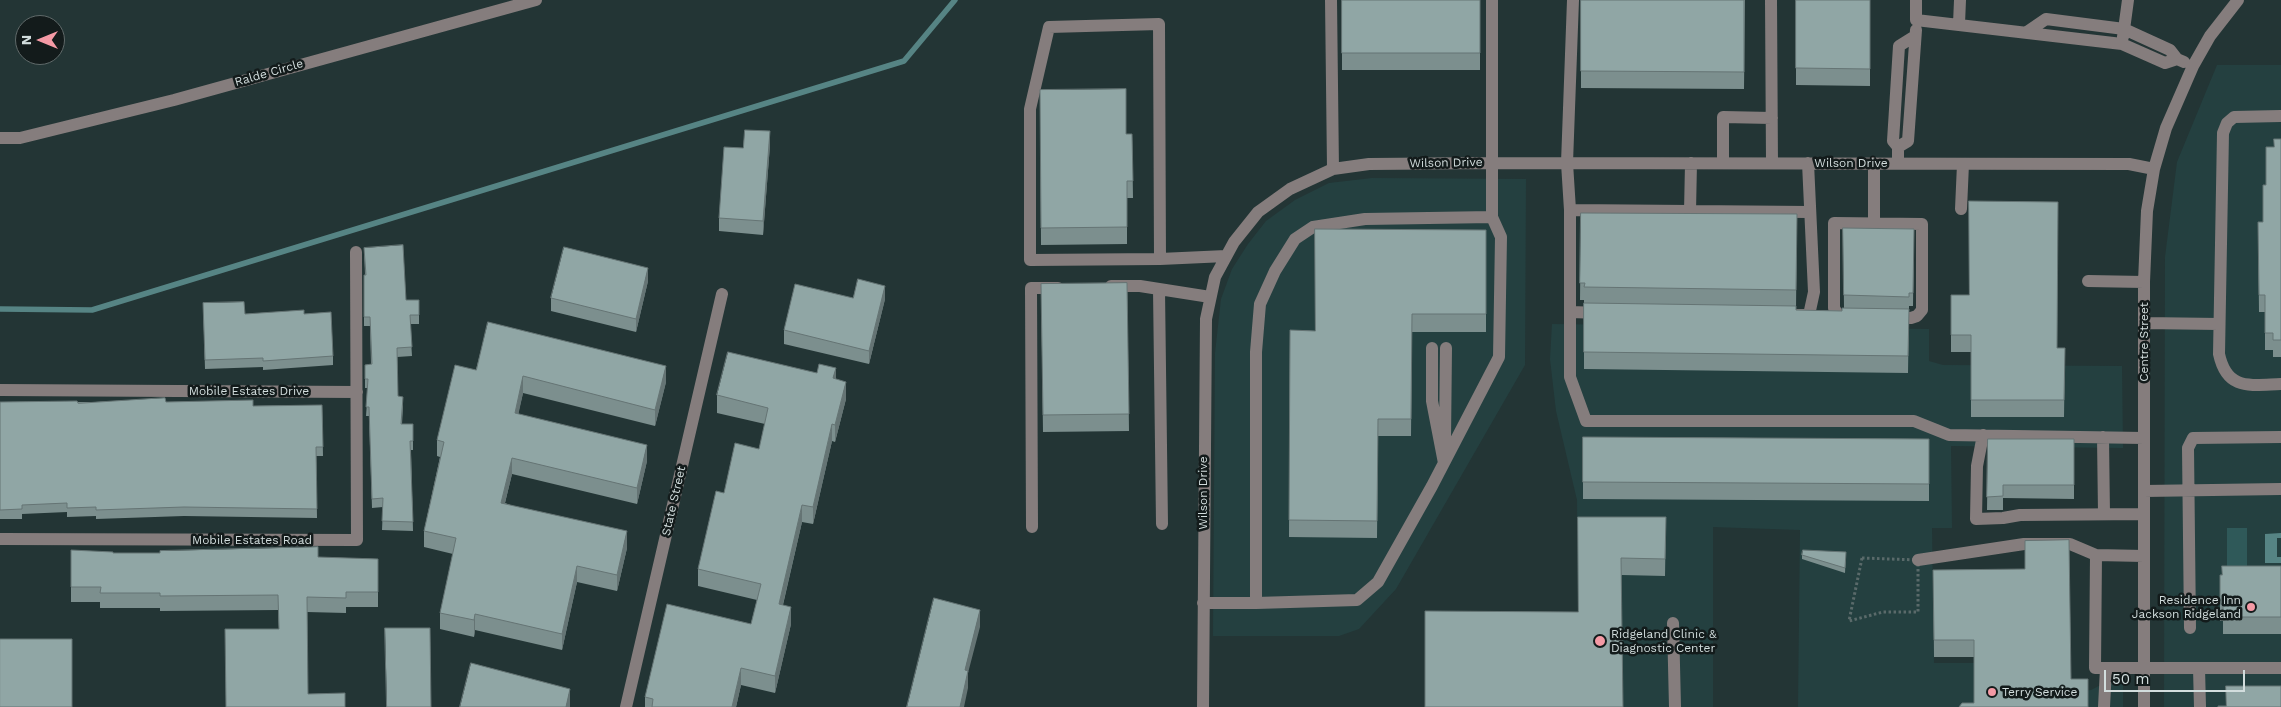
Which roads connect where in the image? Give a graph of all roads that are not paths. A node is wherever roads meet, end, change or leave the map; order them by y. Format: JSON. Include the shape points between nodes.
{"nodes":[{"id":1,"x":536,"y":0,"type":"edge"},
{"id":2,"x":1331,"y":0,"type":"edge"},
{"id":3,"x":1492,"y":0,"type":"edge"},
{"id":4,"x":1573,"y":0,"type":"edge"},
{"id":5,"x":1771,"y":0,"type":"edge"},
{"id":6,"x":1916,"y":0,"type":"edge"},
{"id":7,"x":1960,"y":0,"type":"edge"},
{"id":8,"x":2128,"y":0,"type":"edge"},
{"id":9,"x":2233,"y":1,"type":"edge"},
{"id":10,"x":1916,"y":20,"type":"junction"},
{"id":11,"x":1959,"y":24,"type":"junction"},
{"id":12,"x":2124,"y":29,"type":"junction"},
{"id":13,"x":2027,"y":32,"type":"junction"},
{"id":14,"x":1915,"y":36,"type":"junction"},
{"id":15,"x":2122,"y":44,"type":"junction"},
{"id":16,"x":2177,"y":59,"type":"junction"},
{"id":17,"x":2193,"y":66,"type":"junction"},
{"id":18,"x":1896,"y":94,"type":"junction"},
{"id":19,"x":1911,"y":94,"type":"junction"},
{"id":20,"x":2281,"y":116,"type":"edge"},
{"id":21,"x":1772,"y":118,"type":"junction"},
{"id":22,"x":0,"y":138,"type":"edge"},
{"id":23,"x":1898,"y":147,"type":"junction"},
{"id":24,"x":1492,"y":162,"type":"junction"},
{"id":25,"x":1567,"y":163,"type":"junction"},
{"id":26,"x":1691,"y":163,"type":"junction"},
{"id":27,"x":1723,"y":163,"type":"junction"},
{"id":28,"x":1772,"y":163,"type":"junction"},
{"id":29,"x":1808,"y":163,"type":"junction"},
{"id":30,"x":1874,"y":163,"type":"junction"},
{"id":31,"x":1898,"y":163,"type":"junction"},
{"id":32,"x":1962,"y":164,"type":"junction"},
{"id":33,"x":1333,"y":170,"type":"junction"},
{"id":34,"x":2154,"y":170,"type":"junction"},
{"id":35,"x":1961,"y":208,"type":"dead end"},
{"id":36,"x":1570,"y":210,"type":"junction"},
{"id":37,"x":1690,"y":212,"type":"junction"},
{"id":38,"x":1809,"y":212,"type":"junction"},
{"id":39,"x":1492,"y":217,"type":"junction"},
{"id":40,"x":1874,"y":223,"type":"junction"},
{"id":41,"x":356,"y":252,"type":"dead end"},
{"id":42,"x":1226,"y":256,"type":"junction"},
{"id":43,"x":1160,"y":259,"type":"junction"},
{"id":44,"x":2088,"y":280,"type":"dead end"},
{"id":45,"x":2144,"y":282,"type":"junction"},
{"id":46,"x":1071,"y":287,"type":"edge"},
{"id":47,"x":1101,"y":287,"type":"edge"},
{"id":48,"x":1159,"y":290,"type":"junction"},
{"id":49,"x":722,"y":294,"type":"dead end"},
{"id":50,"x":1210,"y":297,"type":"junction"},
{"id":51,"x":1570,"y":312,"type":"junction"},
{"id":52,"x":1610,"y":313,"type":"edge"},
{"id":53,"x":1789,"y":315,"type":"edge"},
{"id":54,"x":2144,"y":323,"type":"junction"},
{"id":55,"x":2219,"y":324,"type":"junction"},
{"id":56,"x":1432,"y":348,"type":"dead end"},
{"id":57,"x":1446,"y":348,"type":"dead end"},
{"id":58,"x":2281,"y":384,"type":"edge"},
{"id":59,"x":0,"y":390,"type":"edge"},
{"id":60,"x":358,"y":392,"type":"junction"},
{"id":61,"x":1983,"y":435,"type":"junction"},
{"id":62,"x":2103,"y":437,"type":"junction"},
{"id":63,"x":2281,"y":437,"type":"edge"},
{"id":64,"x":2144,"y":438,"type":"junction"},
{"id":65,"x":1444,"y":463,"type":"junction"},
{"id":66,"x":2281,"y":489,"type":"edge"},
{"id":67,"x":2188,"y":490,"type":"junction"},
{"id":68,"x":2144,"y":491,"type":"junction"},
{"id":69,"x":2104,"y":514,"type":"junction"},
{"id":70,"x":2144,"y":514,"type":"junction"},
{"id":71,"x":1162,"y":524,"type":"dead end"},
{"id":72,"x":1032,"y":526,"type":"dead end"},
{"id":73,"x":0,"y":538,"type":"edge"},
{"id":74,"x":2096,"y":555,"type":"junction"},
{"id":75,"x":2144,"y":556,"type":"junction"},
{"id":76,"x":1918,"y":560,"type":"road end"},
{"id":77,"x":1203,"y":603,"type":"junction"},
{"id":78,"x":1256,"y":603,"type":"junction"},
{"id":79,"x":1672,"y":623,"type":"dead end"},
{"id":80,"x":2190,"y":628,"type":"dead end"},
{"id":81,"x":2106,"y":668,"type":"junction"},
{"id":82,"x":2144,"y":668,"type":"junction"},
{"id":83,"x":2199,"y":668,"type":"junction"},
{"id":84,"x":2281,"y":668,"type":"edge"},
{"id":85,"x":626,"y":707,"type":"edge"},
{"id":86,"x":1203,"y":707,"type":"edge"},
{"id":87,"x":1675,"y":707,"type":"edge"},
{"id":88,"x":2104,"y":707,"type":"edge"},
{"id":89,"x":2144,"y":707,"type":"edge"},
{"id":90,"x":2200,"y":707,"type":"edge"}],
"edges":[{"from":1,"to":22,"type":"street","name":"Ralde Circle","via":[[174,100],[20,138]]},
{"from":2,"to":33,"type":"street"},
{"from":3,"to":24,"type":"street"},
{"from":4,"to":25,"type":"street"},
{"from":5,"to":21,"type":"street"},
{"from":6,"to":10,"type":"street"},
{"from":7,"to":11,"type":"street"},
{"from":8,"to":12,"type":"street"},
{"from":9,"to":17,"type":"street","name":"Centre Street"},
{"from":10,"to":11,"type":"street"},
{"from":10,"to":14,"type":"street"},
{"from":11,"to":13,"type":"street"},
{"from":12,"to":13,"type":"street","via":[[2046,19]]},
{"from":12,"to":15,"type":"street"},
{"from":12,"to":16,"type":"street","via":[[2170,50]]},
{"from":13,"to":15,"type":"street"},
{"from":14,"to":18,"type":"street","via":[[1899,46]]},
{"from":14,"to":19,"type":"street"},
{"from":15,"to":16,"type":"street","via":[[2166,63]]},
{"from":16,"to":17,"type":"street"},
{"from":17,"to":34,"type":"street","name":"Centre Street","via":[[2169,119]]},
{"from":18,"to":19,"type":"street"},
{"from":18,"to":23,"type":"street","via":[[1893,141]]},
{"from":19,"to":23,"type":"street","via":[[1908,141]]},
{"from":20,"to":55,"type":"street","via":[[2234,117],[2226,123],[2223,132]]},
{"from":21,"to":27,"type":"street","via":[[1723,117]]},
{"from":21,"to":28,"type":"street"},
{"from":23,"to":31,"type":"street"},
{"from":24,"to":25,"type":"street","name":"Wilson Drive"},
{"from":24,"to":33,"type":"street","name":"Wilson Drive","via":[[1369,164]]},
{"from":24,"to":39,"type":"street"},
{"from":25,"to":26,"type":"street","name":"Wilson Drive"},
{"from":25,"to":36,"type":"street"},
{"from":26,"to":27,"type":"street","name":"Wilson Drive"},
{"from":26,"to":37,"type":"street"},
{"from":27,"to":28,"type":"street","name":"Wilson Drive"},
{"from":28,"to":29,"type":"street","name":"Wilson Drive"},
{"from":29,"to":30,"type":"street","name":"Wilson Drive"},
{"from":29,"to":38,"type":"street"},
{"from":30,"to":31,"type":"street","name":"Wilson Drive"},
{"from":30,"to":40,"type":"street"},
{"from":31,"to":32,"type":"street","name":"Wilson Drive"},
{"from":32,"to":34,"type":"street","name":"Wilson Drive","via":[[2128,164]]},
{"from":32,"to":35,"type":"street"},
{"from":33,"to":42,"type":"street","name":"Wilson Drive","via":[[1290,189],[1258,212]]},
{"from":34,"to":45,"type":"street","name":"Centre Street","via":[[2147,211]]},
{"from":36,"to":37,"type":"street"},
{"from":36,"to":51,"type":"street"},
{"from":37,"to":38,"type":"street"},
{"from":38,"to":53,"type":"street","via":[[1814,292],[1809,315]]},
{"from":39,"to":65,"type":"street","via":[[1501,237],[1499,357]]},
{"from":39,"to":78,"type":"street","via":[[1365,219],[1313,227],[1295,239],[1275,271],[1260,304],[1256,352]]},
{"from":40,"to":40,"type":"street","via":[[1922,224],[1922,310],[1918,316],[1843,317],[1834,308],[1834,223]]},
{"from":41,"to":60,"type":"street"},
{"from":42,"to":43,"type":"street"},
{"from":42,"to":50,"type":"street","name":"Wilson Drive","via":[[1215,276]]},
{"from":43,"to":43,"type":"street","via":[[1159,24],[1049,27],[1030,109],[1030,260]]},
{"from":44,"to":45,"type":"street"},
{"from":45,"to":54,"type":"street","name":"Centre Street"},
{"from":46,"to":72,"type":"street","via":[[1032,288]]},
{"from":47,"to":48,"type":"street","via":[[1140,286]]},
{"from":48,"to":50,"type":"street"},
{"from":48,"to":71,"type":"street"},
{"from":49,"to":85,"type":"street","name":"State Street"},
{"from":50,"to":77,"type":"street","name":"Wilson Drive","via":[[1204,358]]},
{"from":51,"to":52,"type":"street"},
{"from":51,"to":61,"type":"street","via":[[1570,377],[1586,420],[1914,421],[1949,435]]},
{"from":54,"to":55,"type":"street"},
{"from":54,"to":64,"type":"street","name":"Centre Street"},
{"from":55,"to":58,"type":"street","via":[[2219,354],[2229,378],[2240,385]]},
{"from":56,"to":65,"type":"street","via":[[1432,401]]},
{"from":57,"to":65,"type":"street"},
{"from":59,"to":60,"type":"street","name":"Mobile Estates Drive"},
{"from":60,"to":73,"type":"street","name":"Mobile Estates Road","via":[[356,540]]},
{"from":61,"to":62,"type":"street"},
{"from":61,"to":69,"type":"street","via":[[1977,466],[1976,519]]},
{"from":62,"to":64,"type":"street"},
{"from":62,"to":69,"type":"street"},
{"from":63,"to":67,"type":"street","via":[[2193,438],[2188,448]]},
{"from":64,"to":68,"type":"street","name":"Centre Street"},
{"from":65,"to":78,"type":"street","via":[[1378,582],[1357,600]]},
{"from":66,"to":67,"type":"street"},
{"from":67,"to":68,"type":"street"},
{"from":67,"to":80,"type":"street"},
{"from":68,"to":70,"type":"street","name":"Centre Street"},
{"from":69,"to":70,"type":"street"},
{"from":70,"to":75,"type":"street","name":"Centre Street"},
{"from":74,"to":75,"type":"street"},
{"from":74,"to":76,"type":"street","via":[[2070,544],[2024,544]]},
{"from":74,"to":81,"type":"street","via":[[2095,668]]},
{"from":75,"to":82,"type":"street","name":"Centre Street"},
{"from":77,"to":78,"type":"street"},
{"from":77,"to":86,"type":"street","name":"Wilson Drive"},
{"from":79,"to":87,"type":"street"},
{"from":81,"to":82,"type":"street"},
{"from":81,"to":88,"type":"street"},
{"from":82,"to":83,"type":"street"},
{"from":82,"to":89,"type":"street","name":"Centre Street"},
{"from":83,"to":84,"type":"street"},
{"from":83,"to":90,"type":"street"}]}
